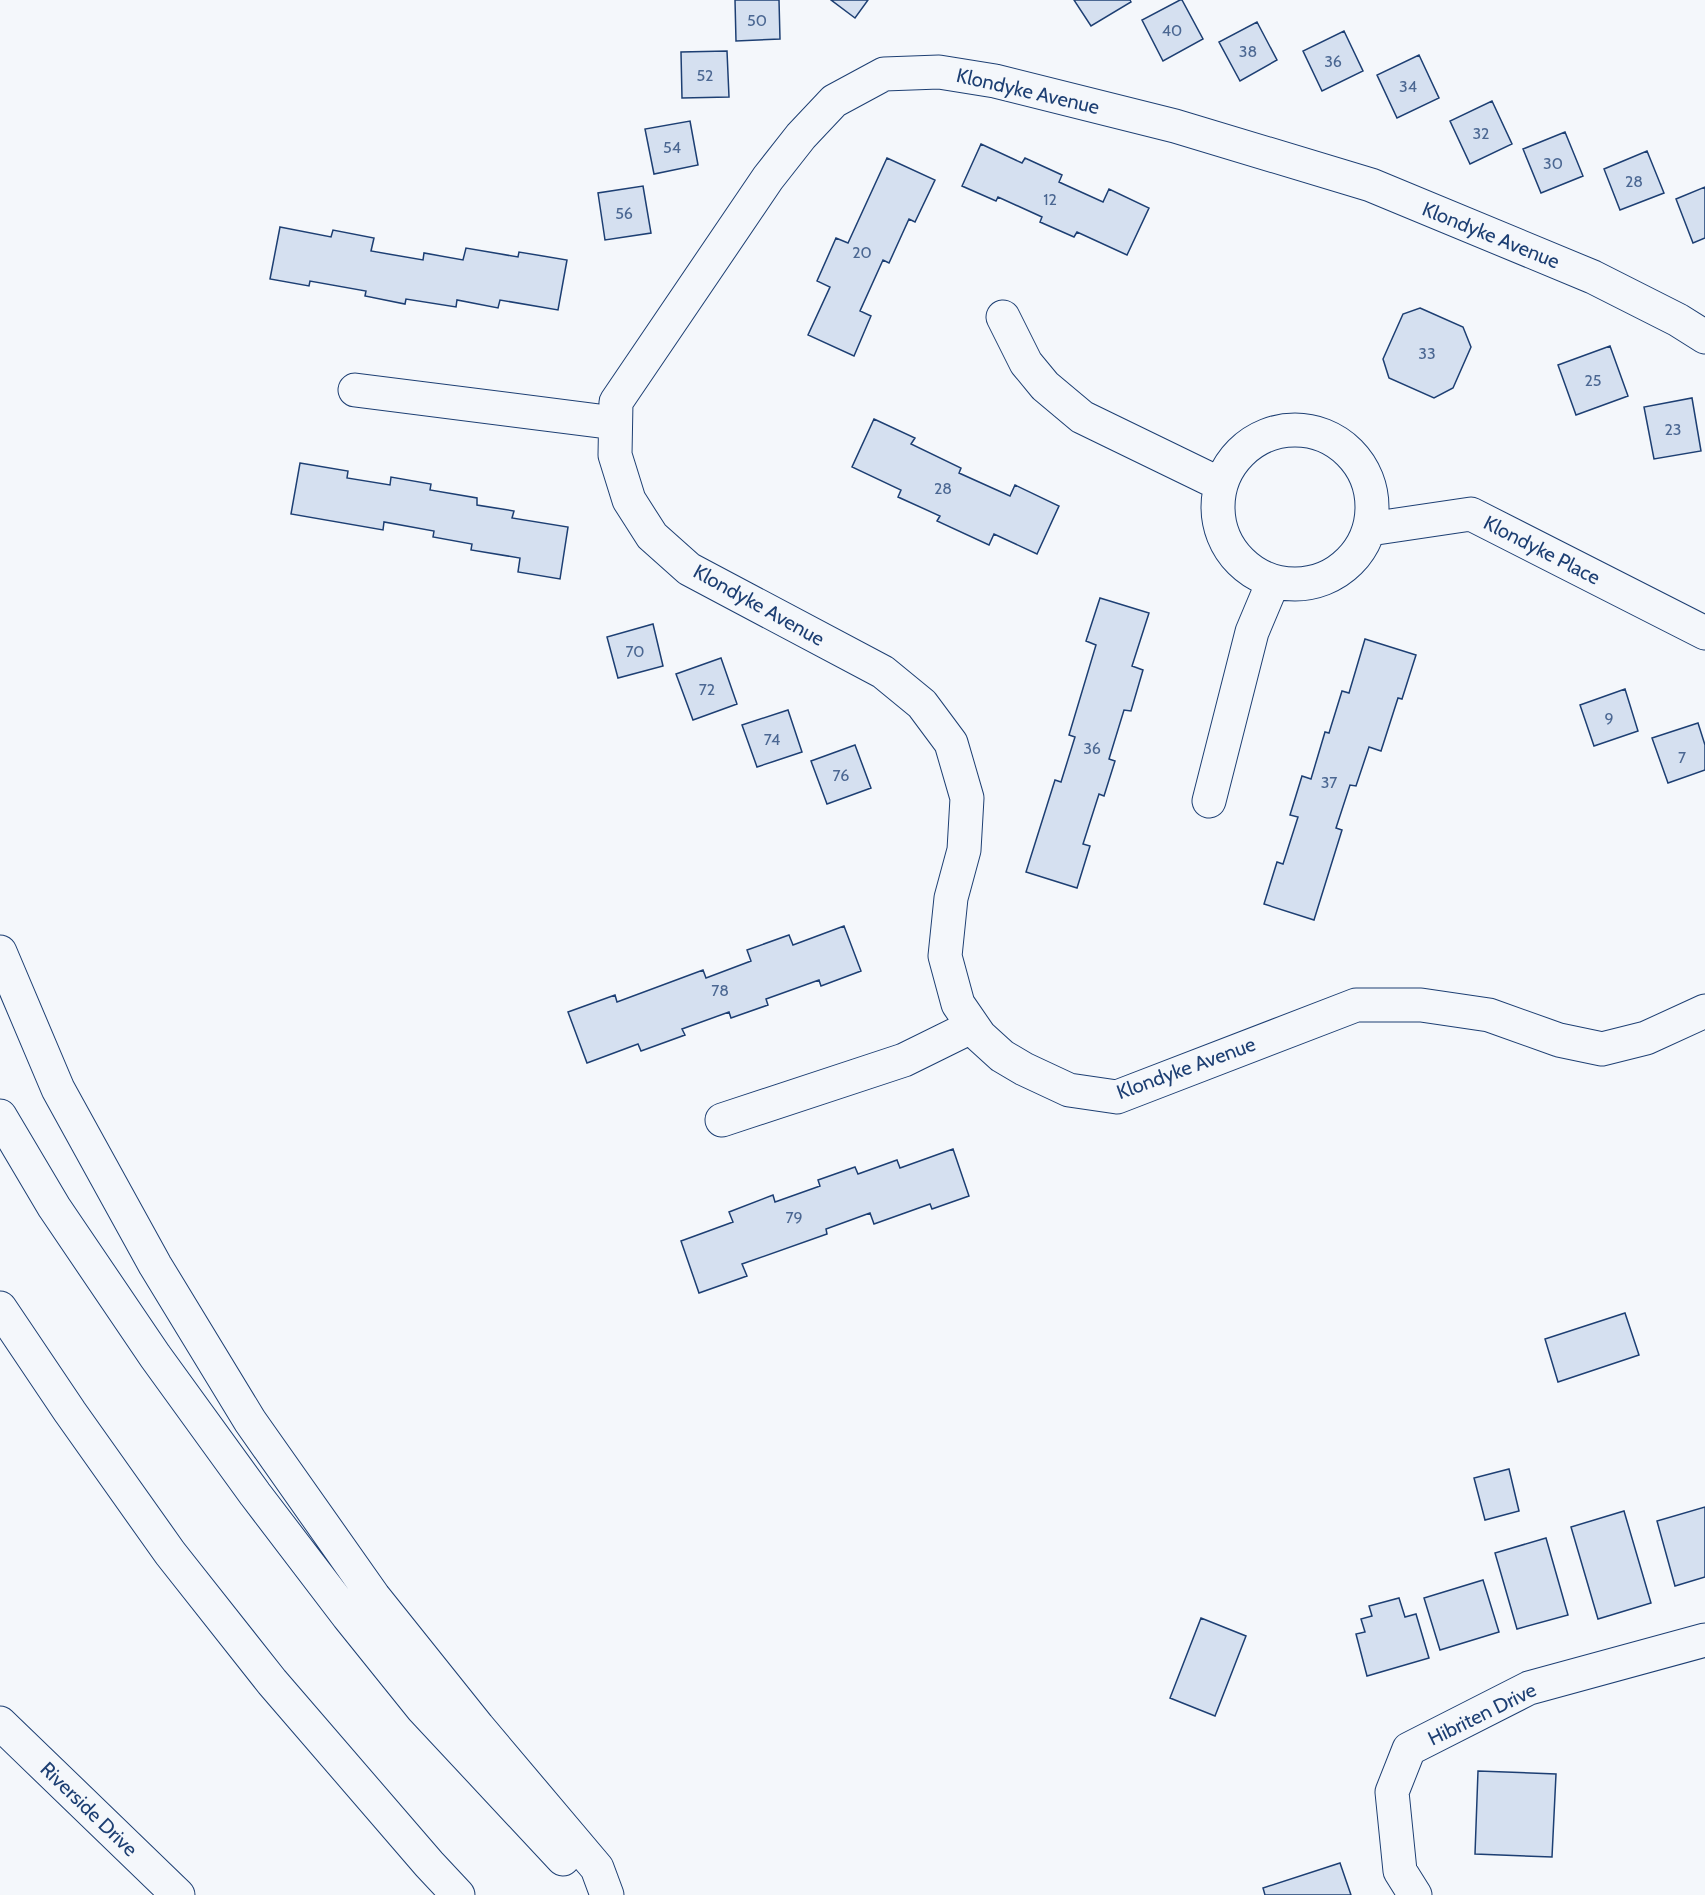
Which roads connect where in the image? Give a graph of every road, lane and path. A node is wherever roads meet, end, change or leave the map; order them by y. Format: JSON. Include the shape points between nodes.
{"nodes":[{"id":1,"x":1003,"y":317,"type":"dead end"},
{"id":2,"x":1705,"y":337,"type":"edge"},
{"id":3,"x":355,"y":390,"type":"dead end"},
{"id":4,"x":615,"y":423,"type":"junction"},
{"id":5,"x":1220,"y":484,"type":"junction"},
{"id":6,"x":1370,"y":529,"type":"junction"},
{"id":7,"x":1273,"y":582,"type":"junction"},
{"id":8,"x":1705,"y":633,"type":"edge"},
{"id":9,"x":1209,"y":801,"type":"dead end"},
{"id":10,"x":0,"y":951,"type":"edge"},
{"id":11,"x":1705,"y":1011,"type":"edge"},
{"id":12,"x":973,"y":1026,"type":"junction"},
{"id":13,"x":0,"y":1116,"type":"edge"},
{"id":14,"x":722,"y":1119,"type":"dead end"},
{"id":15,"x":0,"y":1308,"type":"edge"},
{"id":16,"x":1705,"y":1640,"type":"edge"},
{"id":17,"x":0,"y":1723,"type":"edge"},
{"id":18,"x":178,"y":1895,"type":"edge"},
{"id":19,"x":458,"y":1895,"type":"edge"},
{"id":20,"x":598,"y":1895,"type":"edge"},
{"id":21,"x":608,"y":1895,"type":"edge"},
{"id":22,"x":1415,"y":1895,"type":"edge"}],
"edges":[{"from":1,"to":5,"type":"main road","via":[[1026,363],[1045,386],[1082,417]]},
{"from":2,"to":4,"type":"main road","name":"Klondyke Avenue","via":[[1593,277],[1371,185],[1175,126],[995,81],[939,72],[884,74],[834,101],[768,178],[615,402]]},
{"from":3,"to":4,"type":"main road"},
{"from":4,"to":12,"type":"main road","name":"Klondyke Avenue","via":[[615,455],[629,500],[652,536],[690,569],[882,672],[922,704],[951,743],[967,798],[964,850],[951,898],[945,956],[958,1004]]},
{"from":5,"to":6,"type":"main road","via":[[1235,458],[1258,438],[1287,429],[1317,432],[1344,446],[1364,470],[1373,499]]},
{"from":5,"to":7,"type":"main road","via":[[1217,515],[1226,544],[1245,568]]},
{"from":6,"to":7,"type":"main road","via":[[1355,556],[1332,576],[1302,585]]},
{"from":6,"to":8,"type":"main road","name":"Klondyke Place","via":[[1471,514]]},
{"from":7,"to":9,"type":"main road","via":[[1252,632]]},
{"from":10,"to":21,"type":"main road","via":[[58,1089],[155,1265],[250,1421],[374,1597],[597,1868]]},
{"from":11,"to":12,"type":"main road","name":"Klondyke Avenue","via":[[1646,1038],[1602,1049],[1559,1040],[1489,1015],[1421,1005],[1356,1005],[1117,1097],[1070,1090],[1024,1069],[1002,1056]]},
{"from":12,"to":14,"type":"main road","via":[[904,1060]]},
{"from":13,"to":20,"type":"main road","via":[[54,1207],[155,1356],[341,1607],[422,1708]]},
{"from":15,"to":19,"type":"main road","via":[[178,1562],[272,1682]]},
{"from":16,"to":22,"type":"main road","name":"Hibriten Drive","via":[[1529,1688],[1408,1749],[1392,1792],[1400,1871]]},
{"from":17,"to":18,"type":"main road","name":"Riverside Drive"}]}
